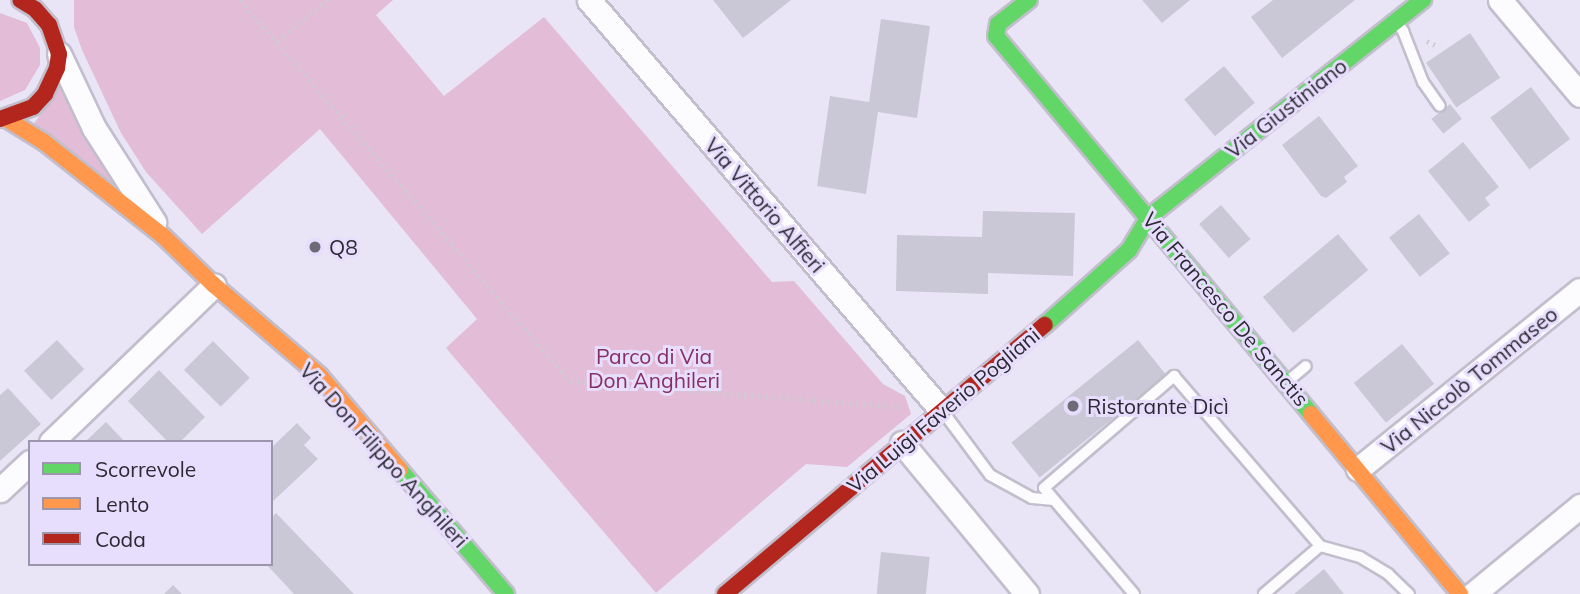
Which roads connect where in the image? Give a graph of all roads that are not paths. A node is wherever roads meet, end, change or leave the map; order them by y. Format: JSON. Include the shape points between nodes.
{"nodes":[{"id":1,"x":20,"y":0,"type":"edge"},
{"id":2,"x":50,"y":0,"type":"edge"},
{"id":3,"x":589,"y":0,"type":"edge"},
{"id":4,"x":1029,"y":0,"type":"edge"},
{"id":5,"x":1423,"y":0,"type":"edge"},
{"id":6,"x":1500,"y":0,"type":"edge"},
{"id":7,"x":1396,"y":22,"type":"junction"},
{"id":8,"x":48,"y":25,"type":"junction"},
{"id":9,"x":59,"y":54,"type":"junction"},
{"id":10,"x":1580,"y":95,"type":"edge"},
{"id":11,"x":1440,"y":106,"type":"dead end"},
{"id":12,"x":3,"y":119,"type":"edge"},
{"id":13,"x":1149,"y":217,"type":"junction"},
{"id":14,"x":163,"y":236,"type":"junction"},
{"id":15,"x":214,"y":285,"type":"junction"},
{"id":16,"x":1580,"y":290,"type":"edge"},
{"id":17,"x":1306,"y":366,"type":"dead end"},
{"id":18,"x":1286,"y":383,"type":"junction"},
{"id":19,"x":941,"y":410,"type":"junction"},
{"id":20,"x":53,"y":440,"type":"edge"},
{"id":21,"x":902,"y":443,"type":"junction"},
{"id":22,"x":28,"y":464,"type":"edge"},
{"id":23,"x":1358,"y":469,"type":"junction"},
{"id":24,"x":0,"y":490,"type":"edge"},
{"id":25,"x":1054,"y":500,"type":"junction"},
{"id":26,"x":1580,"y":506,"type":"edge"},
{"id":27,"x":1320,"y":547,"type":"junction"},
{"id":28,"x":506,"y":594,"type":"edge"},
{"id":29,"x":725,"y":594,"type":"edge"},
{"id":30,"x":1027,"y":594,"type":"edge"},
{"id":31,"x":1134,"y":594,"type":"edge"},
{"id":32,"x":1264,"y":594,"type":"edge"},
{"id":33,"x":1409,"y":594,"type":"edge"},
{"id":34,"x":1461,"y":594,"type":"edge"},
{"id":35,"x":1473,"y":594,"type":"edge"}],
"edges":[{"from":1,"to":8,"type":"street"},
{"from":2,"to":8,"type":"street"},
{"from":3,"to":19,"type":"street","name":"Via Vittorio Alfieri"},
{"from":4,"to":13,"type":"street","name":"Via Francesco De Sanctis","via":[[998,24],[996,36]]},
{"from":5,"to":7,"type":"street","name":"Via Giustiniano"},
{"from":6,"to":10,"type":"street"},
{"from":7,"to":11,"type":"lane","via":[[1404,31],[1423,82]]},
{"from":7,"to":13,"type":"street","name":"Via Giustiniano"},
{"from":8,"to":9,"type":"street"},
{"from":9,"to":12,"type":"street","via":[[45,94],[33,107]]},
{"from":9,"to":14,"type":"street","name":"Via Don Filippo Anghileri","via":[[94,128]]},
{"from":12,"to":14,"type":"street","name":"Via Don Filippo Anghileri","via":[[44,142]]},
{"from":13,"to":18,"type":"street","name":"Via Francesco De Sanctis"},
{"from":13,"to":19,"type":"street","name":"Via Luigi Faverio Pogliani","via":[[1135,243],[1102,277]]},
{"from":14,"to":15,"type":"street","name":"Via Don Filippo Anghileri"},
{"from":15,"to":20,"type":"street"},
{"from":15,"to":28,"type":"street","name":"Via Don Filippo Anghileri","via":[[320,376]]},
{"from":16,"to":23,"type":"street","name":"Via Niccolò Tommaseo"},
{"from":17,"to":18,"type":"lane"},
{"from":18,"to":23,"type":"street","name":"Via Francesco De Sanctis"},
{"from":19,"to":21,"type":"street","name":"Via Luigi Faverio Pogliani"},
{"from":19,"to":25,"type":"lane","via":[[990,475],[1032,498]]},
{"from":21,"to":29,"type":"street","name":"Via Luigi Faverio Pogliani"},
{"from":21,"to":30,"type":"street"},
{"from":22,"to":24,"type":"street"},
{"from":23,"to":34,"type":"street","name":"Via Francesco De Sanctis"},
{"from":25,"to":27,"type":"lane","via":[[1044,488],[1174,376]]},
{"from":25,"to":31,"type":"lane"},
{"from":26,"to":35,"type":"street"},
{"from":27,"to":32,"type":"lane"},
{"from":27,"to":33,"type":"lane","via":[[1360,557]]}]}
